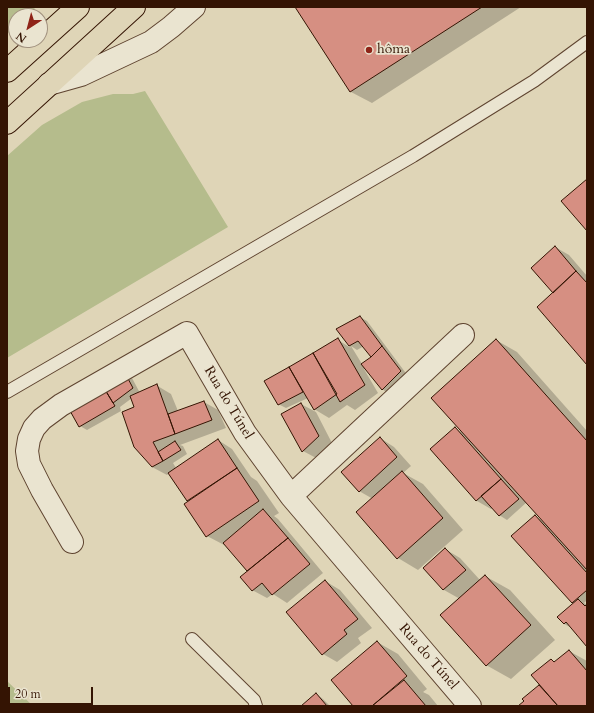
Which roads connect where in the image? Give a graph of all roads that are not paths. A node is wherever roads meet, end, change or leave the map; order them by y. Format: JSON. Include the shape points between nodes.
{"nodes":[{"id":1,"x":78,"y":7,"type":"edge"},
{"id":2,"x":134,"y":7,"type":"edge"},
{"id":3,"x":194,"y":7,"type":"edge"},
{"id":4,"x":587,"y":42,"type":"edge"},
{"id":5,"x":7,"y":71,"type":"edge"},
{"id":6,"x":49,"y":84,"type":"junction"},
{"id":7,"x":7,"y":122,"type":"edge"},
{"id":8,"x":464,"y":334,"type":"dead end"},
{"id":9,"x":7,"y":392,"type":"edge"},
{"id":10,"x":291,"y":496,"type":"junction"},
{"id":11,"x":72,"y":542,"type":"dead end"},
{"id":12,"x":192,"y":639,"type":"dead end"},
{"id":13,"x":256,"y":706,"type":"edge"},
{"id":14,"x":470,"y":706,"type":"edge"}],
"edges":[{"from":1,"to":5,"type":"main road"},
{"from":2,"to":6,"type":"main road"},
{"from":3,"to":6,"type":"street","via":[[151,42],[81,75]]},
{"from":4,"to":9,"type":"lane","via":[[534,81],[420,152]]},
{"from":6,"to":7,"type":"main road"},
{"from":8,"to":10,"type":"street"},
{"from":10,"to":11,"type":"street","name":"Rua do Túnel","via":[[245,433],[187,333],[61,405],[34,428],[27,451],[29,464]]},
{"from":10,"to":14,"type":"street","name":"Rua do Túnel"},
{"from":12,"to":13,"type":"lane","via":[[254,700]]}]}
